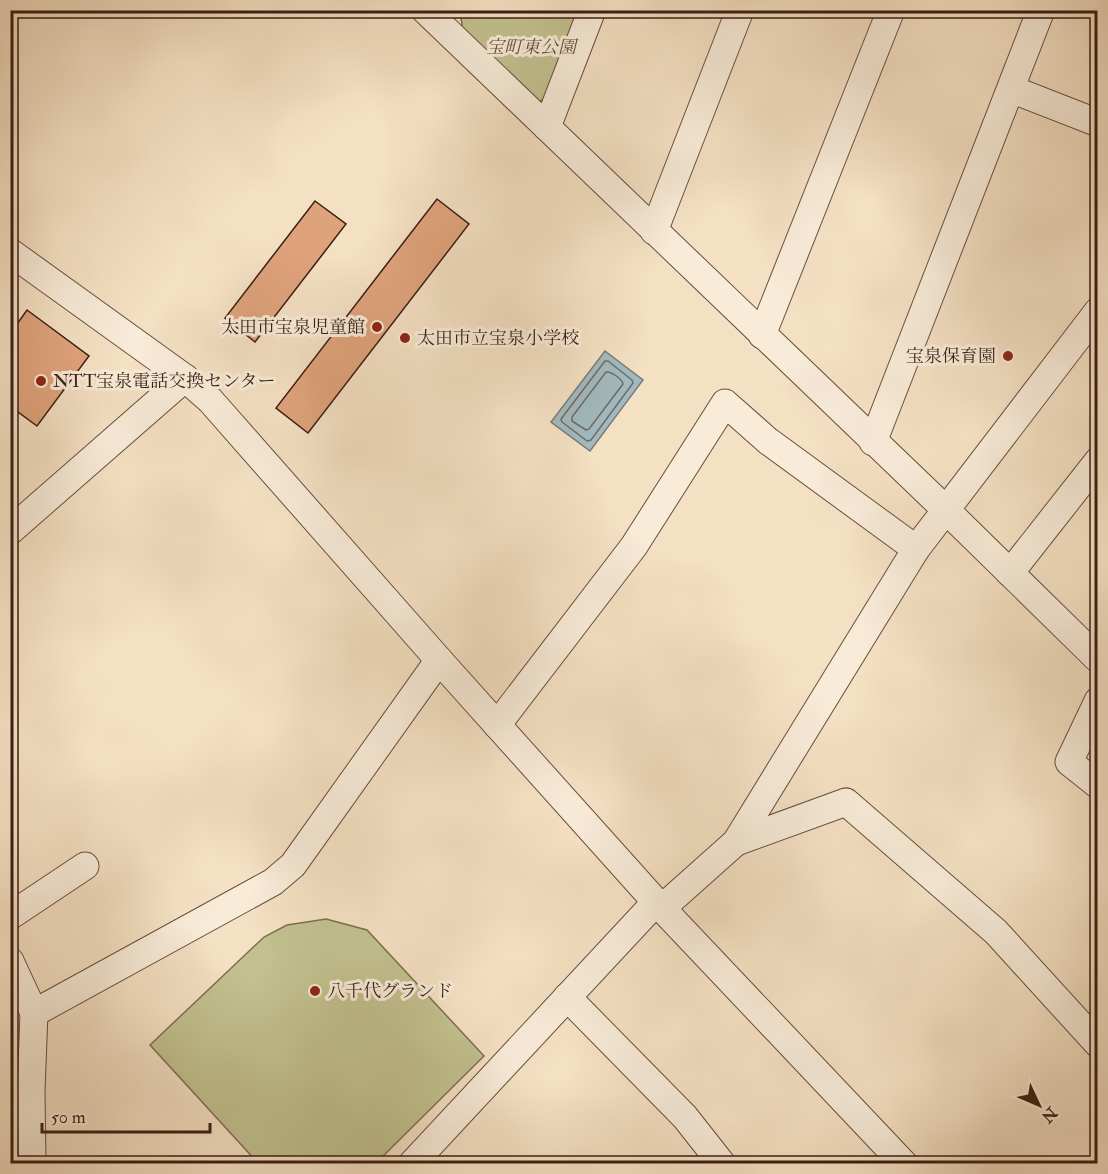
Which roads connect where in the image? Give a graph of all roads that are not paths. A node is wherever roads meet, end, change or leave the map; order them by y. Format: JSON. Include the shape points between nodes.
{"nodes":[{"id":1,"x":592,"y":10,"type":"edge"},
{"id":2,"x":740,"y":10,"type":"edge"},
{"id":3,"x":891,"y":10,"type":"edge"},
{"id":4,"x":1041,"y":10,"type":"edge"},
{"id":5,"x":433,"y":14,"type":"edge"},
{"id":6,"x":1011,"y":89,"type":"junction"},
{"id":7,"x":1098,"y":123,"type":"edge"},
{"id":8,"x":547,"y":127,"type":"junction"},
{"id":9,"x":654,"y":231,"type":"junction"},
{"id":10,"x":10,"y":252,"type":"edge"},
{"id":11,"x":1098,"y":311,"type":"edge"},
{"id":12,"x":762,"y":335,"type":"junction"},
{"id":13,"x":184,"y":378,"type":"junction"},
{"id":14,"x":873,"y":442,"type":"junction"},
{"id":15,"x":1098,"y":461,"type":"edge"},
{"id":16,"x":945,"y":509,"type":"junction"},
{"id":17,"x":10,"y":531,"type":"edge"},
{"id":18,"x":916,"y":549,"type":"junction"},
{"id":19,"x":1010,"y":573,"type":"junction"},
{"id":20,"x":1098,"y":659,"type":"edge"},
{"id":21,"x":439,"y":660,"type":"junction"},
{"id":22,"x":1098,"y":700,"type":"edge"},
{"id":23,"x":497,"y":725,"type":"junction"},
{"id":24,"x":1098,"y":785,"type":"edge"},
{"id":25,"x":736,"y":842,"type":"junction"},
{"id":26,"x":85,"y":866,"type":"dead end"},
{"id":27,"x":659,"y":905,"type":"junction"},
{"id":28,"x":10,"y":916,"type":"edge"},
{"id":29,"x":10,"y":961,"type":"edge"},
{"id":30,"x":567,"y":997,"type":"junction"},
{"id":31,"x":34,"y":1013,"type":"junction"},
{"id":32,"x":1098,"y":1044,"type":"edge"},
{"id":33,"x":32,"y":1164,"type":"edge"},
{"id":34,"x":412,"y":1164,"type":"edge"},
{"id":35,"x":722,"y":1164,"type":"edge"},
{"id":36,"x":904,"y":1164,"type":"edge"}],
"edges":[{"from":1,"to":8,"type":"street"},
{"from":2,"to":9,"type":"street"},
{"from":3,"to":12,"type":"street"},
{"from":4,"to":6,"type":"street"},
{"from":5,"to":8,"type":"street"},
{"from":6,"to":7,"type":"street"},
{"from":6,"to":14,"type":"street"},
{"from":8,"to":9,"type":"street"},
{"from":9,"to":12,"type":"street"},
{"from":10,"to":13,"type":"street"},
{"from":11,"to":16,"type":"street"},
{"from":12,"to":14,"type":"street"},
{"from":13,"to":17,"type":"street"},
{"from":13,"to":21,"type":"street","via":[[210,400]]},
{"from":14,"to":16,"type":"street"},
{"from":15,"to":19,"type":"street"},
{"from":16,"to":18,"type":"street"},
{"from":16,"to":19,"type":"street"},
{"from":18,"to":23,"type":"street","via":[[768,441],[725,403],[634,546]]},
{"from":18,"to":25,"type":"street"},
{"from":19,"to":20,"type":"street"},
{"from":21,"to":23,"type":"street"},
{"from":21,"to":31,"type":"street","via":[[293,865],[273,882]]},
{"from":22,"to":24,"type":"street","via":[[1069,762]]},
{"from":23,"to":27,"type":"street"},
{"from":25,"to":27,"type":"street"},
{"from":25,"to":32,"type":"street","via":[[846,802],[996,932]]},
{"from":26,"to":28,"type":"street"},
{"from":27,"to":30,"type":"street"},
{"from":27,"to":36,"type":"street"},
{"from":29,"to":31,"type":"street"},
{"from":30,"to":34,"type":"street"},
{"from":30,"to":35,"type":"street","via":[[685,1117]]},
{"from":31,"to":33,"type":"street"}]}
